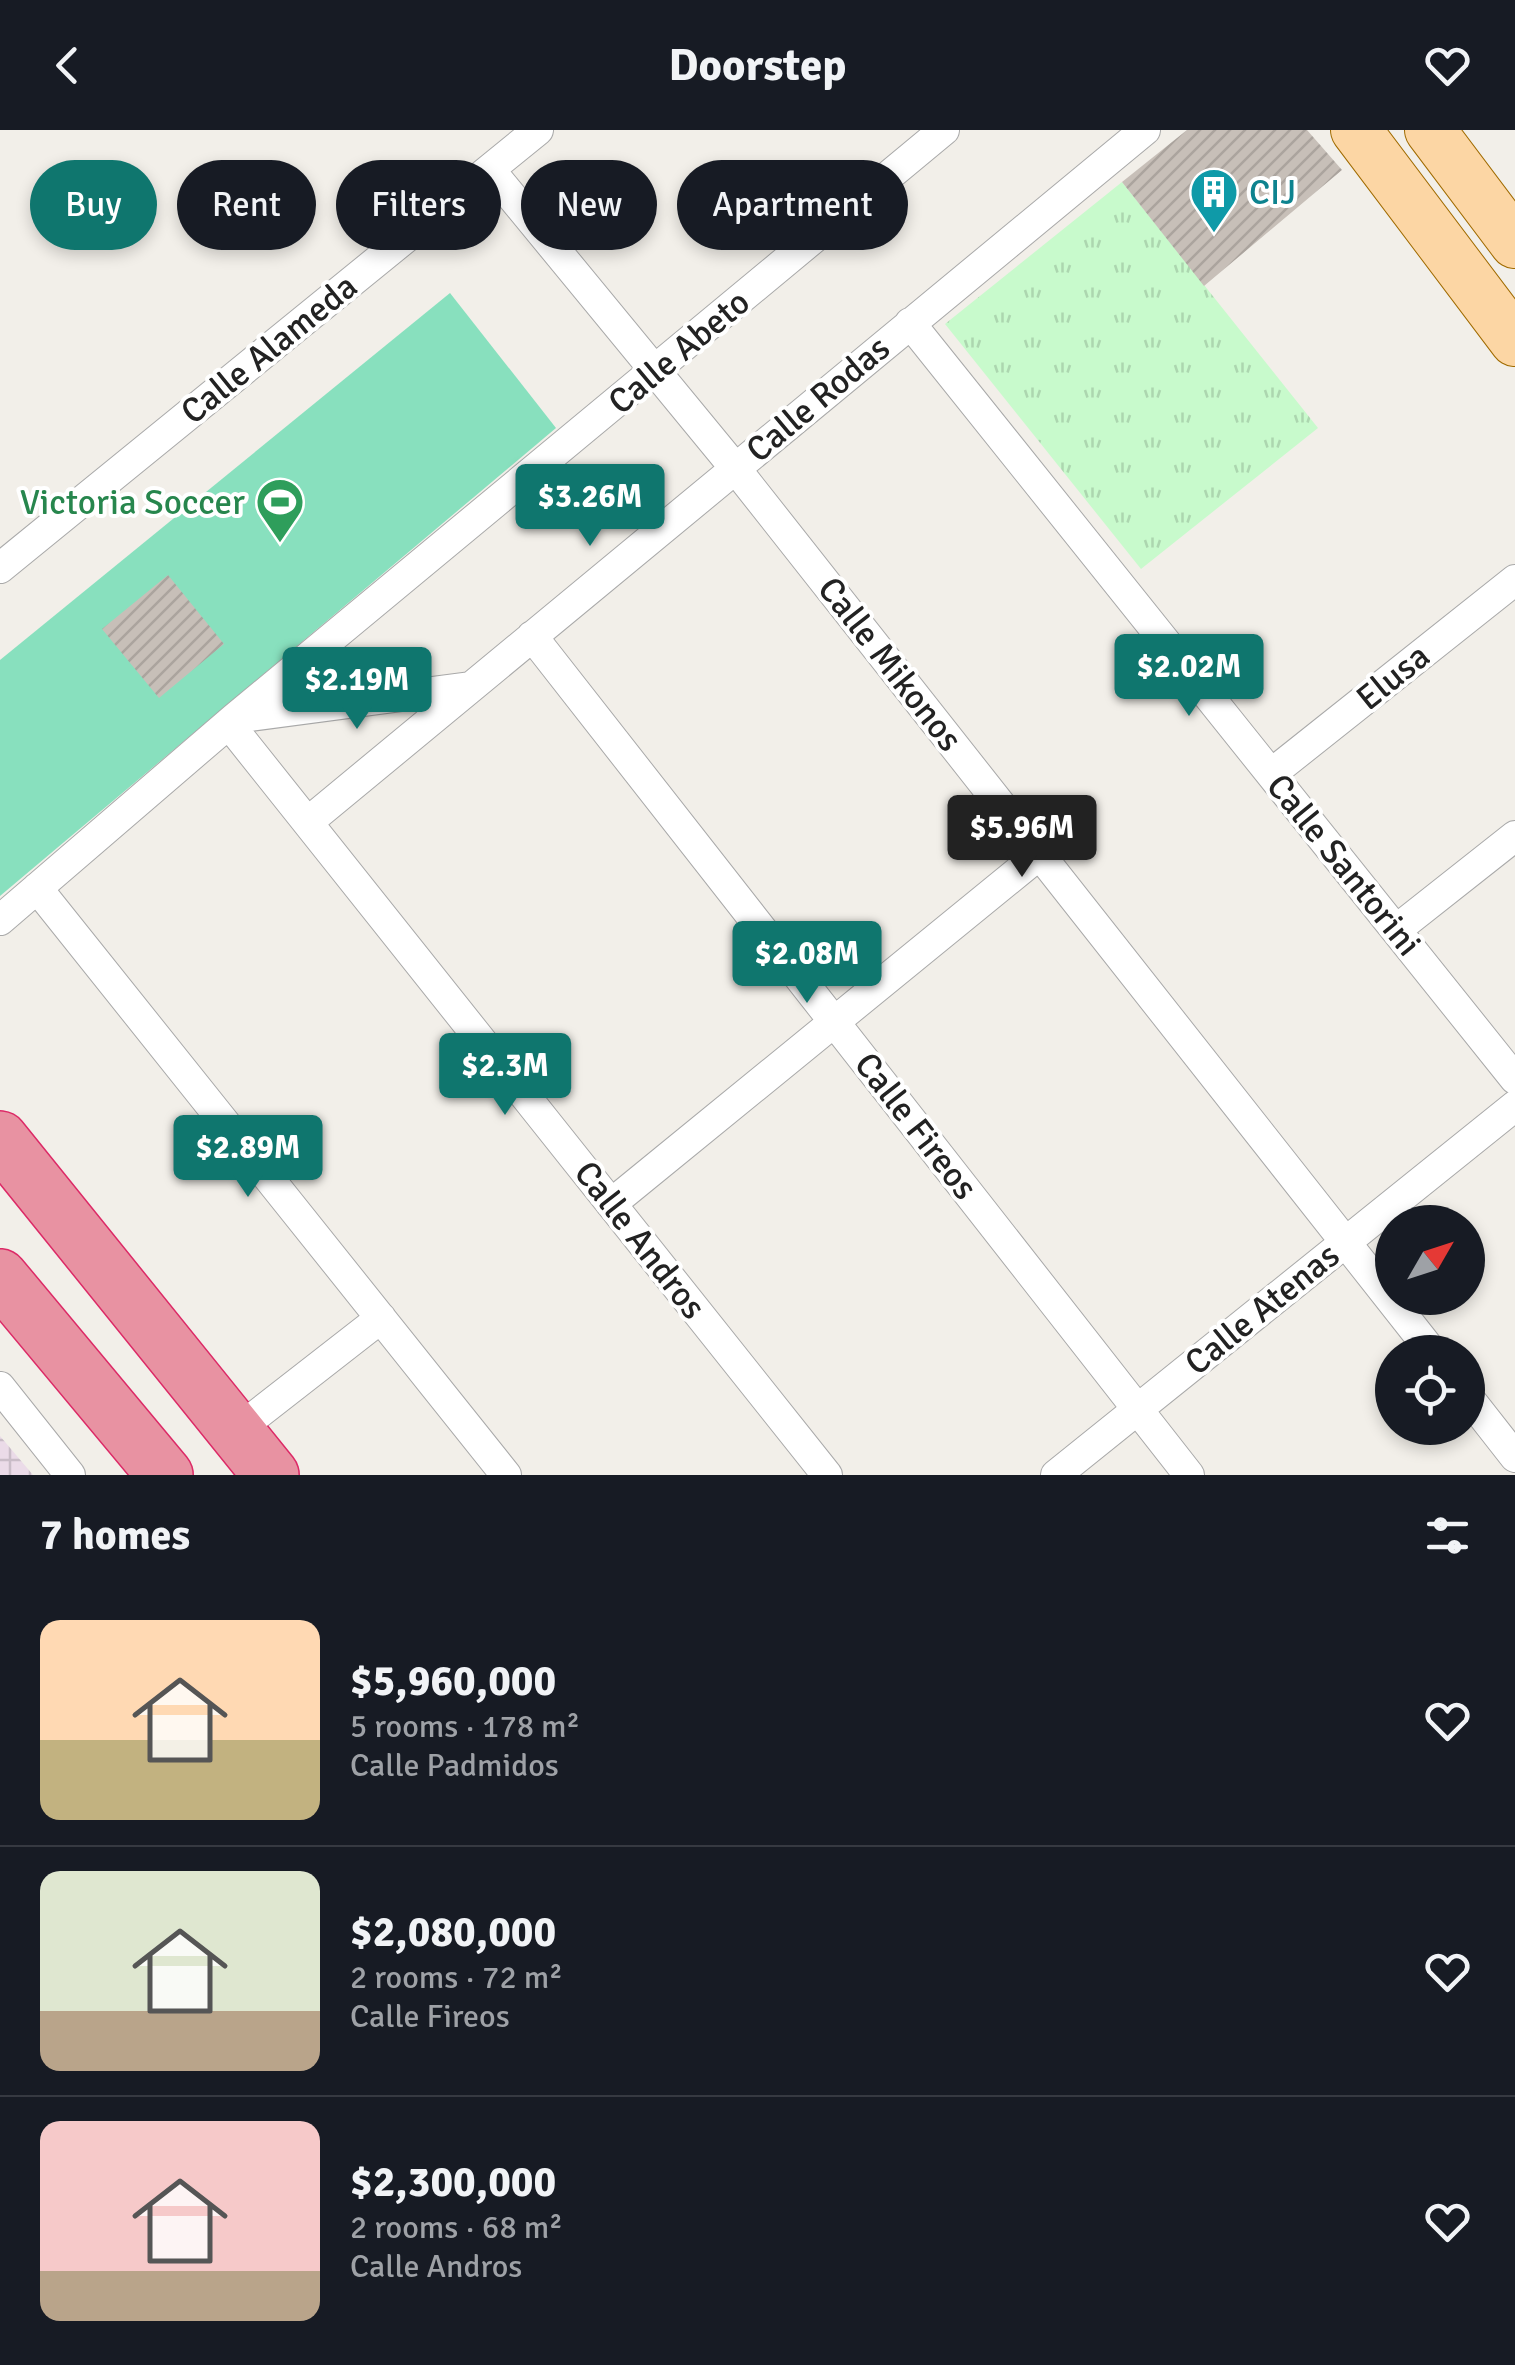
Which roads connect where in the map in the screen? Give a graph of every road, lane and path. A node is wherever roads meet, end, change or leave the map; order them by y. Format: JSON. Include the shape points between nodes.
{"nodes":[{"id":1,"x":538,"y":130,"type":"edge"},
{"id":2,"x":944,"y":130,"type":"edge"},
{"id":3,"x":1145,"y":130,"type":"edge"},
{"id":4,"x":1356,"y":130,"type":"edge"},
{"id":5,"x":1430,"y":130,"type":"edge"},
{"id":6,"x":501,"y":161,"type":"edge"},
{"id":7,"x":501,"y":183,"type":"edge"},
{"id":8,"x":1515,"y":243,"type":"edge"},
{"id":9,"x":392,"y":250,"type":"edge"},
{"id":10,"x":910,"y":323,"type":"junction"},
{"id":11,"x":1515,"y":341,"type":"edge"},
{"id":12,"x":656,"y":371,"type":"junction"},
{"id":13,"x":735,"y":468,"type":"junction"},
{"id":14,"x":0,"y":568,"type":"edge"},
{"id":15,"x":1515,"y":580,"type":"edge"},
{"id":16,"x":532,"y":636,"type":"junction"},
{"id":17,"x":472,"y":686,"type":"junction"},
{"id":18,"x":232,"y":721,"type":"junction"},
{"id":19,"x":1271,"y":774,"type":"junction"},
{"id":20,"x":308,"y":822,"type":"junction"},
{"id":21,"x":1515,"y":836,"type":"edge"},
{"id":22,"x":1040,"y":854,"type":"junction"},
{"id":23,"x":37,"y":888,"type":"junction"},
{"id":24,"x":0,"y":920,"type":"edge"},
{"id":25,"x":1396,"y":930,"type":"junction"},
{"id":26,"x":834,"y":1022,"type":"junction"},
{"id":27,"x":1515,"y":1078,"type":"edge"},
{"id":28,"x":1515,"y":1106,"type":"edge"},
{"id":29,"x":0,"y":1139,"type":"edge"},
{"id":30,"x":0,"y":1183,"type":"edge"},
{"id":31,"x":612,"y":1204,"type":"junction"},
{"id":32,"x":1346,"y":1242,"type":"junction"},
{"id":33,"x":89,"y":1252,"type":"junction"},
{"id":34,"x":0,"y":1277,"type":"edge"},
{"id":35,"x":381,"y":1318,"type":"junction"},
{"id":36,"x":1419,"y":1335,"type":"edge"},
{"id":37,"x":0,"y":1387,"type":"edge"},
{"id":38,"x":1138,"y":1410,"type":"junction"},
{"id":39,"x":1485,"y":1419,"type":"edge"},
{"id":40,"x":236,"y":1432,"type":"junction"},
{"id":41,"x":1515,"y":1457,"type":"edge"},
{"id":42,"x":70,"y":1475,"type":"edge"},
{"id":43,"x":166,"y":1475,"type":"edge"},
{"id":44,"x":271,"y":1475,"type":"edge"},
{"id":45,"x":506,"y":1475,"type":"edge"},
{"id":46,"x":827,"y":1475,"type":"edge"},
{"id":47,"x":1056,"y":1475,"type":"edge"},
{"id":48,"x":1189,"y":1475,"type":"edge"}],
"edges":[{"from":1,"to":6,"type":"street","name":"Calle Alameda"},
{"from":2,"to":12,"type":"street","name":"Calle Abeto"},
{"from":3,"to":10,"type":"street","name":"Calle Rodas"},
{"from":4,"to":11,"type":"main road"},
{"from":5,"to":8,"type":"main road"},
{"from":7,"to":12,"type":"street","name":"Calle Mikonos"},
{"from":9,"to":14,"type":"street","name":"Calle Alameda"},
{"from":10,"to":13,"type":"street","name":"Calle Rodas"},
{"from":10,"to":19,"type":"street","name":"Calle Santorini"},
{"from":12,"to":13,"type":"street","name":"Calle Mikonos"},
{"from":12,"to":18,"type":"street","name":"Calle Abeto"},
{"from":13,"to":16,"type":"street","name":"Calle Rodas"},
{"from":13,"to":22,"type":"street","name":"Calle Mikonos"},
{"from":15,"to":19,"type":"street","name":"Elusa"},
{"from":16,"to":17,"type":"street","name":"Calle Rodas"},
{"from":16,"to":26,"type":"street","name":"Calle Fireos"},
{"from":17,"to":18,"type":"street"},
{"from":17,"to":20,"type":"street","name":"Calle Rodas"},
{"from":18,"to":20,"type":"street","name":"Calle Andros"},
{"from":18,"to":23,"type":"street","name":"Calle Abeto"},
{"from":19,"to":25,"type":"street","name":"Calle Santorini"},
{"from":20,"to":31,"type":"street","name":"Calle Andros"},
{"from":21,"to":25,"type":"street"},
{"from":22,"to":26,"type":"street"},
{"from":22,"to":32,"type":"street","name":"Calle Mikonos"},
{"from":23,"to":24,"type":"street","name":"Calle Abeto"},
{"from":23,"to":35,"type":"street"},
{"from":25,"to":27,"type":"street","name":"Calle Santorini"},
{"from":26,"to":31,"type":"street"},
{"from":26,"to":38,"type":"street","name":"Calle Fireos"},
{"from":28,"to":32,"type":"street","name":"Calle Atenas"},
{"from":29,"to":33,"type":"highway"},
{"from":30,"to":33,"type":"highway"},
{"from":31,"to":46,"type":"street","name":"Calle Andros"},
{"from":32,"to":36,"type":"street","name":"Calle Mikonos"},
{"from":32,"to":38,"type":"street","name":"Calle Atenas"},
{"from":33,"to":40,"type":"highway"},
{"from":34,"to":43,"type":"highway"},
{"from":35,"to":40,"type":"street"},
{"from":35,"to":45,"type":"street"},
{"from":37,"to":42,"type":"street"},
{"from":38,"to":47,"type":"street","name":"Calle Atenas"},
{"from":38,"to":48,"type":"street","name":"Calle Fireos"},
{"from":39,"to":41,"type":"street"},
{"from":40,"to":44,"type":"highway"}]}
